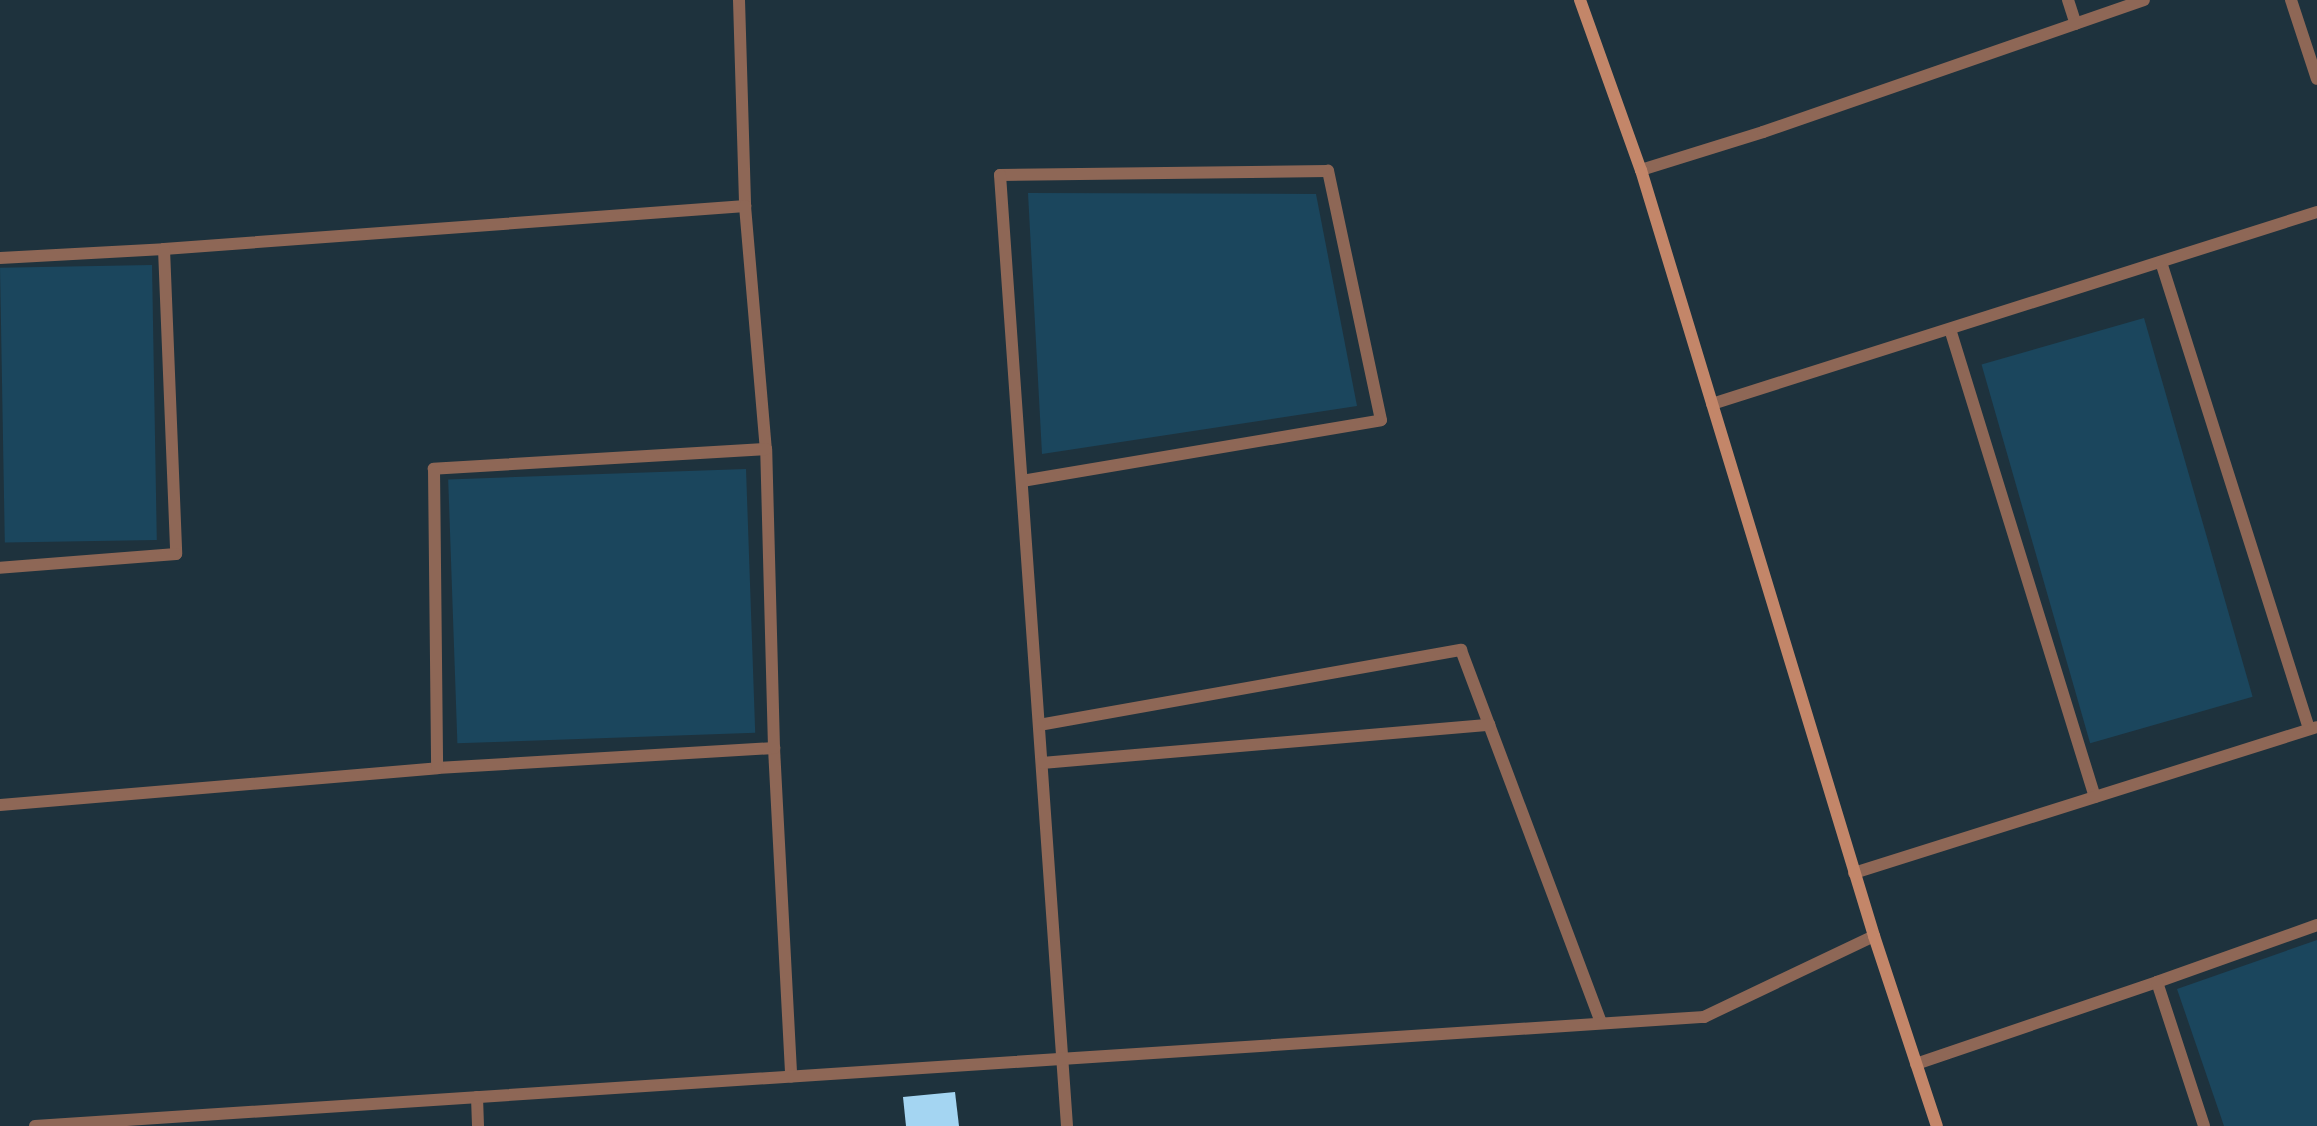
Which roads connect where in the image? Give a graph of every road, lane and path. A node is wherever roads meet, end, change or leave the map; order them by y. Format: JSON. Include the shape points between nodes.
{"nodes":[{"id":1,"x":739,"y":0,"type":"edge"},
{"id":2,"x":1580,"y":0,"type":"edge"},
{"id":3,"x":2068,"y":0,"type":"edge"},
{"id":4,"x":2144,"y":0,"type":"edge"},
{"id":5,"x":2291,"y":0,"type":"edge"},
{"id":6,"x":2076,"y":24,"type":"junction"},
{"id":7,"x":2317,"y":79,"type":"edge"},
{"id":8,"x":1641,"y":170,"type":"junction"},
{"id":9,"x":744,"y":206,"type":"junction"},
{"id":10,"x":2317,"y":212,"type":"edge"},
{"id":11,"x":164,"y":249,"type":"junction"},
{"id":12,"x":0,"y":258,"type":"edge"},
{"id":13,"x":2161,"y":262,"type":"junction"},
{"id":14,"x":1950,"y":329,"type":"junction"},
{"id":15,"x":1712,"y":404,"type":"junction"},
{"id":16,"x":766,"y":449,"type":"junction"},
{"id":17,"x":1022,"y":481,"type":"junction"},
{"id":18,"x":0,"y":568,"type":"edge"},
{"id":19,"x":1039,"y":725,"type":"junction"},
{"id":20,"x":1489,"y":725,"type":"junction"},
{"id":21,"x":2313,"y":728,"type":"edge"},
{"id":22,"x":774,"y":748,"type":"junction"},
{"id":23,"x":1042,"y":763,"type":"junction"},
{"id":24,"x":437,"y":768,"type":"junction"},
{"id":25,"x":2095,"y":796,"type":"junction"},
{"id":26,"x":0,"y":805,"type":"edge"},
{"id":27,"x":1854,"y":873,"type":"junction"},
{"id":28,"x":2317,"y":925,"type":"edge"},
{"id":29,"x":1874,"y":936,"type":"junction"},
{"id":30,"x":2157,"y":982,"type":"junction"},
{"id":31,"x":1601,"y":1023,"type":"junction"},
{"id":32,"x":1064,"y":1059,"type":"junction"},
{"id":33,"x":1916,"y":1064,"type":"junction"},
{"id":34,"x":791,"y":1077,"type":"junction"},
{"id":35,"x":477,"y":1097,"type":"junction"},
{"id":36,"x":35,"y":1126,"type":"edge"},
{"id":37,"x":478,"y":1126,"type":"edge"},
{"id":38,"x":1066,"y":1126,"type":"edge"},
{"id":39,"x":1937,"y":1126,"type":"edge"},
{"id":40,"x":2204,"y":1126,"type":"edge"}],
"edges":[{"from":1,"to":9,"type":"street"},
{"from":2,"to":8,"type":"street"},
{"from":3,"to":6,"type":"street"},
{"from":4,"to":6,"type":"street"},
{"from":5,"to":7,"type":"street"},
{"from":6,"to":8,"type":"street","via":[[1764,132]]},
{"from":8,"to":15,"type":"street"},
{"from":9,"to":11,"type":"street"},
{"from":9,"to":16,"type":"street"},
{"from":10,"to":13,"type":"street"},
{"from":11,"to":12,"type":"street"},
{"from":11,"to":18,"type":"street","via":[[176,554]]},
{"from":13,"to":14,"type":"street"},
{"from":13,"to":21,"type":"street"},
{"from":14,"to":15,"type":"street"},
{"from":14,"to":25,"type":"street"},
{"from":15,"to":27,"type":"street"},
{"from":16,"to":22,"type":"street"},
{"from":16,"to":24,"type":"street","via":[[434,469]]},
{"from":17,"to":17,"type":"street","via":[[1381,420],[1328,171],[1000,175]]},
{"from":17,"to":19,"type":"street"},
{"from":19,"to":20,"type":"street","via":[[1461,650]]},
{"from":19,"to":23,"type":"street"},
{"from":20,"to":23,"type":"street"},
{"from":20,"to":31,"type":"street"},
{"from":21,"to":25,"type":"street"},
{"from":22,"to":24,"type":"street"},
{"from":22,"to":34,"type":"street"},
{"from":23,"to":32,"type":"street"},
{"from":24,"to":26,"type":"street"},
{"from":25,"to":27,"type":"street"},
{"from":27,"to":29,"type":"street"},
{"from":28,"to":30,"type":"street"},
{"from":29,"to":31,"type":"street","via":[[1704,1017]]},
{"from":29,"to":33,"type":"street"},
{"from":30,"to":33,"type":"street"},
{"from":30,"to":40,"type":"street"},
{"from":31,"to":32,"type":"street"},
{"from":32,"to":34,"type":"street"},
{"from":32,"to":38,"type":"street"},
{"from":33,"to":39,"type":"street"},
{"from":34,"to":35,"type":"street"},
{"from":35,"to":36,"type":"street"},
{"from":35,"to":37,"type":"street"}]}
